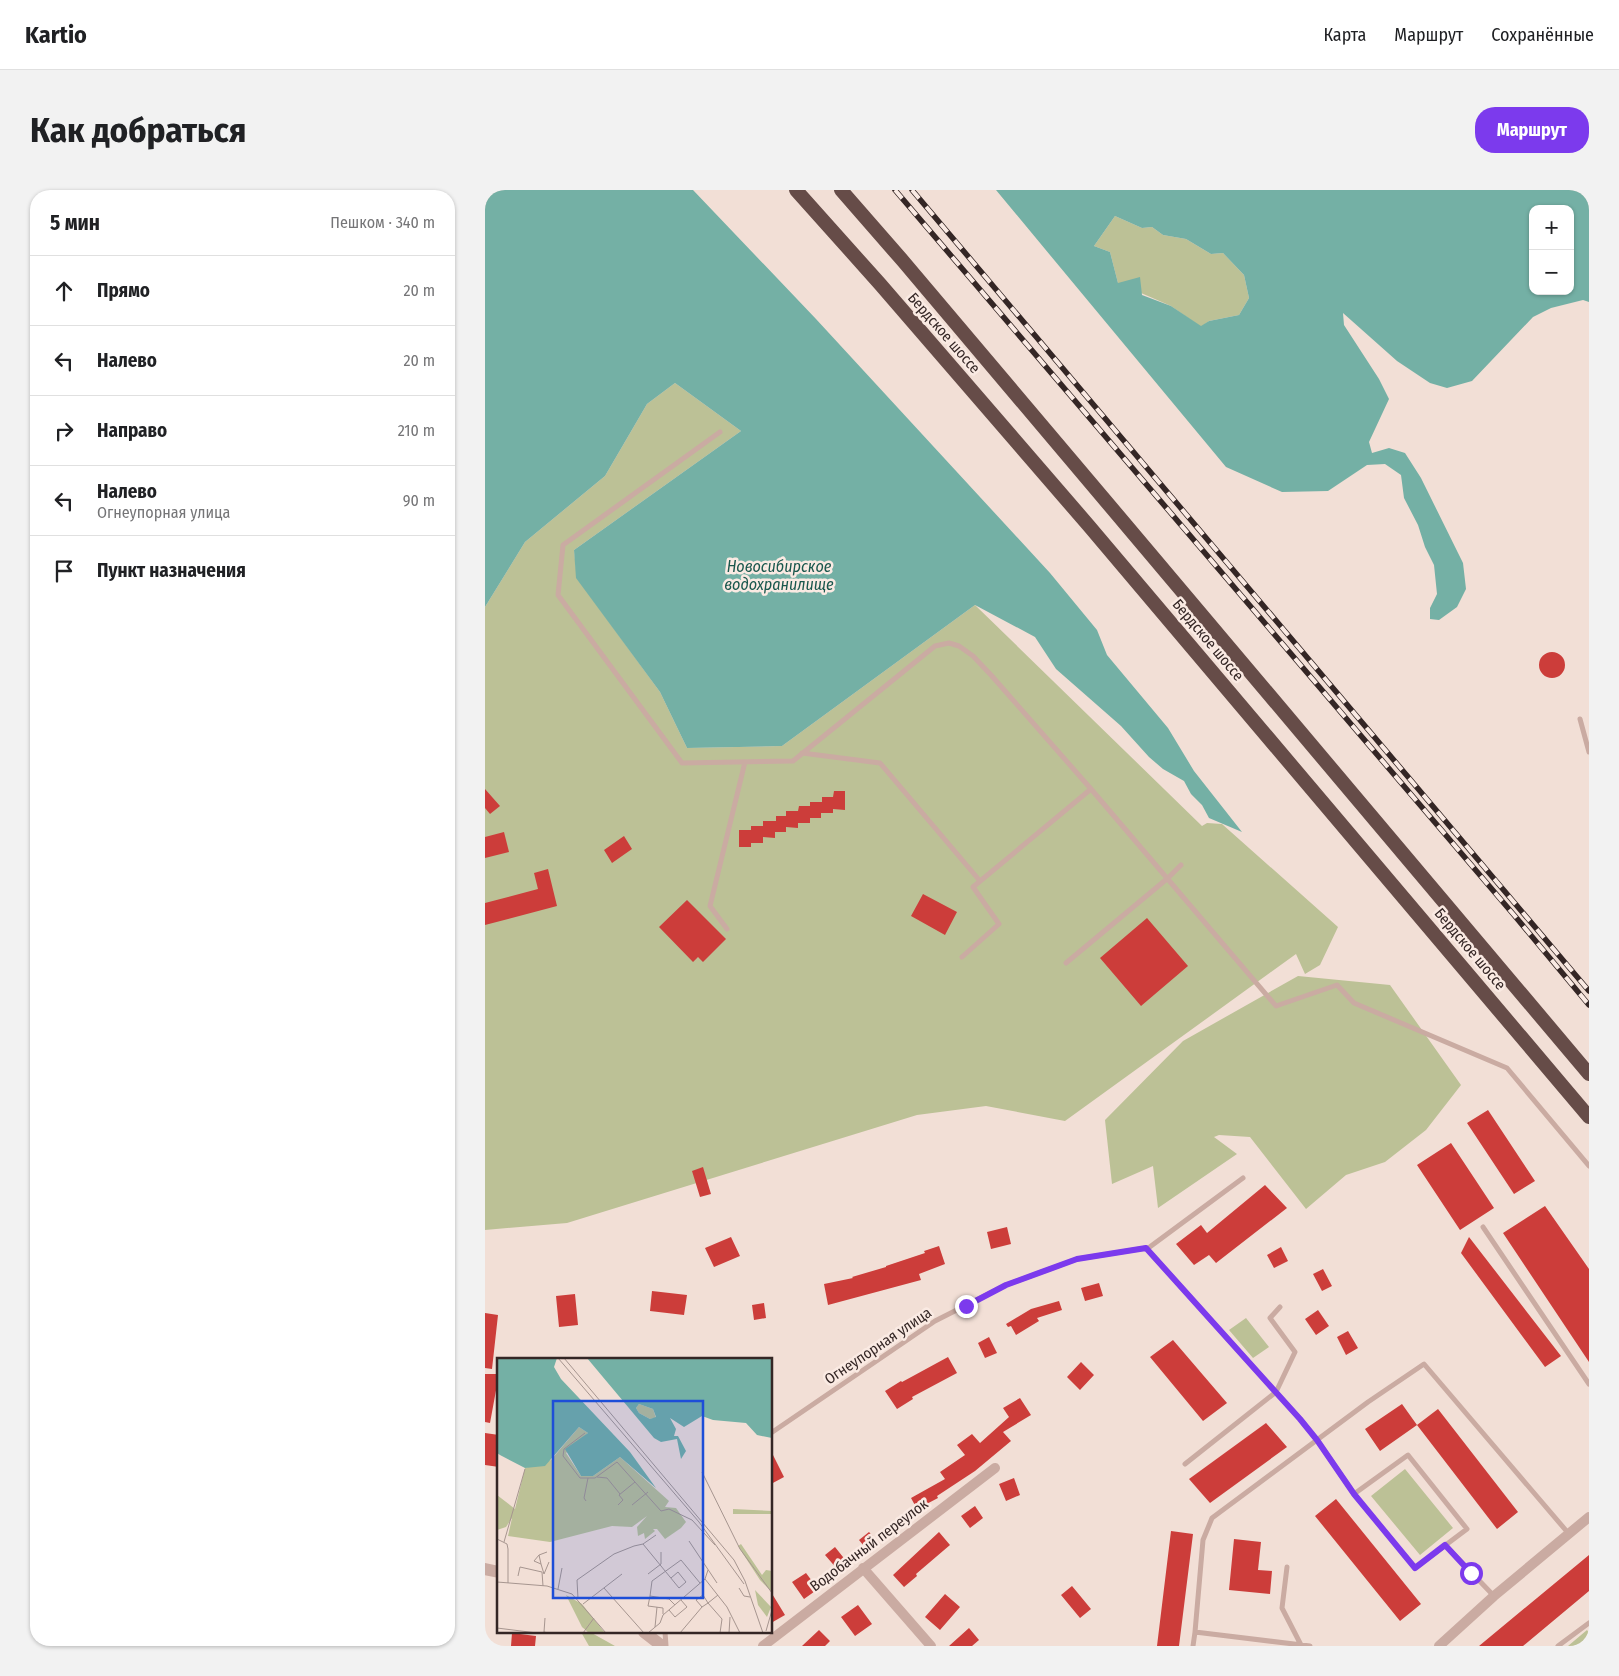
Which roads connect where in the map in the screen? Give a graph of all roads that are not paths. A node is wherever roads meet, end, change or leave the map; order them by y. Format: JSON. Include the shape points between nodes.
{"nodes":[{"id":1,"x":796,"y":190,"type":"edge"},
{"id":2,"x":841,"y":190,"type":"edge"},
{"id":3,"x":720,"y":432,"type":"dead end"},
{"id":4,"x":1580,"y":718,"type":"dead end"},
{"id":5,"x":1589,"y":752,"type":"edge"},
{"id":6,"x":802,"y":754,"type":"junction"},
{"id":7,"x":745,"y":762,"type":"junction"},
{"id":8,"x":1091,"y":789,"type":"junction"},
{"id":9,"x":1181,"y":865,"type":"dead end"},
{"id":10,"x":1167,"y":878,"type":"junction"},
{"id":11,"x":980,"y":881,"type":"junction"},
{"id":12,"x":727,"y":929,"type":"dead end"},
{"id":13,"x":962,"y":957,"type":"dead end"},
{"id":14,"x":1066,"y":963,"type":"dead end"},
{"id":15,"x":1589,"y":1074,"type":"edge"},
{"id":16,"x":1589,"y":1117,"type":"edge"},
{"id":17,"x":1589,"y":1166,"type":"edge"},
{"id":18,"x":1243,"y":1178,"type":"dead end"},
{"id":19,"x":1483,"y":1227,"type":"dead end"},
{"id":20,"x":1147,"y":1249,"type":"junction"},
{"id":21,"x":1280,"y":1307,"type":"dead end"},
{"id":22,"x":1589,"y":1384,"type":"edge"},
{"id":23,"x":1276,"y":1392,"type":"junction"},
{"id":24,"x":773,"y":1432,"type":"edge"},
{"id":25,"x":1317,"y":1440,"type":"junction"},
{"id":26,"x":1185,"y":1464,"type":"dead end"},
{"id":27,"x":995,"y":1468,"type":"dead end"},
{"id":28,"x":1354,"y":1494,"type":"junction"},
{"id":29,"x":1589,"y":1517,"type":"edge"},
{"id":30,"x":1569,"y":1534,"type":"junction"},
{"id":31,"x":1445,"y":1545,"type":"junction"},
{"id":32,"x":1287,"y":1567,"type":"dead end"},
{"id":33,"x":863,"y":1568,"type":"junction"},
{"id":34,"x":1494,"y":1596,"type":"junction"},
{"id":35,"x":1589,"y":1623,"type":"edge"},
{"id":36,"x":1195,"y":1632,"type":"junction"},
{"id":37,"x":647,"y":1634,"type":"edge"},
{"id":38,"x":1301,"y":1645,"type":"edge"},
{"id":39,"x":664,"y":1646,"type":"edge"},
{"id":40,"x":763,"y":1646,"type":"edge"},
{"id":41,"x":931,"y":1646,"type":"edge"},
{"id":42,"x":1193,"y":1646,"type":"edge"},
{"id":43,"x":1310,"y":1646,"type":"edge"},
{"id":44,"x":1439,"y":1646,"type":"edge"},
{"id":45,"x":1558,"y":1646,"type":"edge"}],
"edges":[{"from":1,"to":16,"type":"highway","name":"Бердское шоссе","via":[[1089,526]]},
{"from":2,"to":15,"type":"highway","name":"Бердское шоссе"},
{"from":3,"to":7,"type":"lane","via":[[563,544],[558,595],[682,762]]},
{"from":4,"to":5,"type":"lane"},
{"from":6,"to":7,"type":"lane","via":[[793,761]]},
{"from":6,"to":8,"type":"lane","via":[[935,646],[949,643],[959,646],[979,662]]},
{"from":6,"to":11,"type":"lane","via":[[880,762]]},
{"from":7,"to":12,"type":"lane","via":[[710,906]]},
{"from":8,"to":10,"type":"lane"},
{"from":8,"to":11,"type":"lane"},
{"from":9,"to":10,"type":"lane"},
{"from":10,"to":14,"type":"lane"},
{"from":10,"to":17,"type":"lane","via":[[1276,1006],[1337,985],[1354,1003],[1507,1068]]},
{"from":11,"to":13,"type":"lane","via":[[973,887],[999,924]]},
{"from":18,"to":20,"type":"lane"},
{"from":19,"to":22,"type":"lane"},
{"from":20,"to":23,"type":"lane"},
{"from":20,"to":24,"type":"lane","name":"Огнеупорная улица","via":[[1077,1259],[1006,1285],[935,1321]]},
{"from":21,"to":23,"type":"lane","via":[[1271,1318],[1295,1352]]},
{"from":23,"to":25,"type":"lane"},
{"from":23,"to":26,"type":"lane"},
{"from":25,"to":28,"type":"lane"},
{"from":25,"to":30,"type":"lane","via":[[1424,1364]]},
{"from":25,"to":36,"type":"lane","via":[[1212,1518],[1203,1540]]},
{"from":27,"to":33,"type":"street","name":"Водобачный переулок"},
{"from":28,"to":31,"type":"lane","via":[[1415,1568]]},
{"from":28,"to":31,"type":"lane","via":[[1408,1455],[1467,1529]]},
{"from":29,"to":30,"type":"street"},
{"from":30,"to":34,"type":"street"},
{"from":31,"to":34,"type":"lane"},
{"from":32,"to":38,"type":"lane","via":[[1282,1608]]},
{"from":33,"to":40,"type":"street","name":"Водобачный переулок"},
{"from":33,"to":41,"type":"street"},
{"from":34,"to":44,"type":"street"},
{"from":35,"to":45,"type":"lane"},
{"from":36,"to":38,"type":"lane"},
{"from":36,"to":42,"type":"lane"},
{"from":37,"to":39,"type":"street"},
{"from":38,"to":43,"type":"lane"}]}
